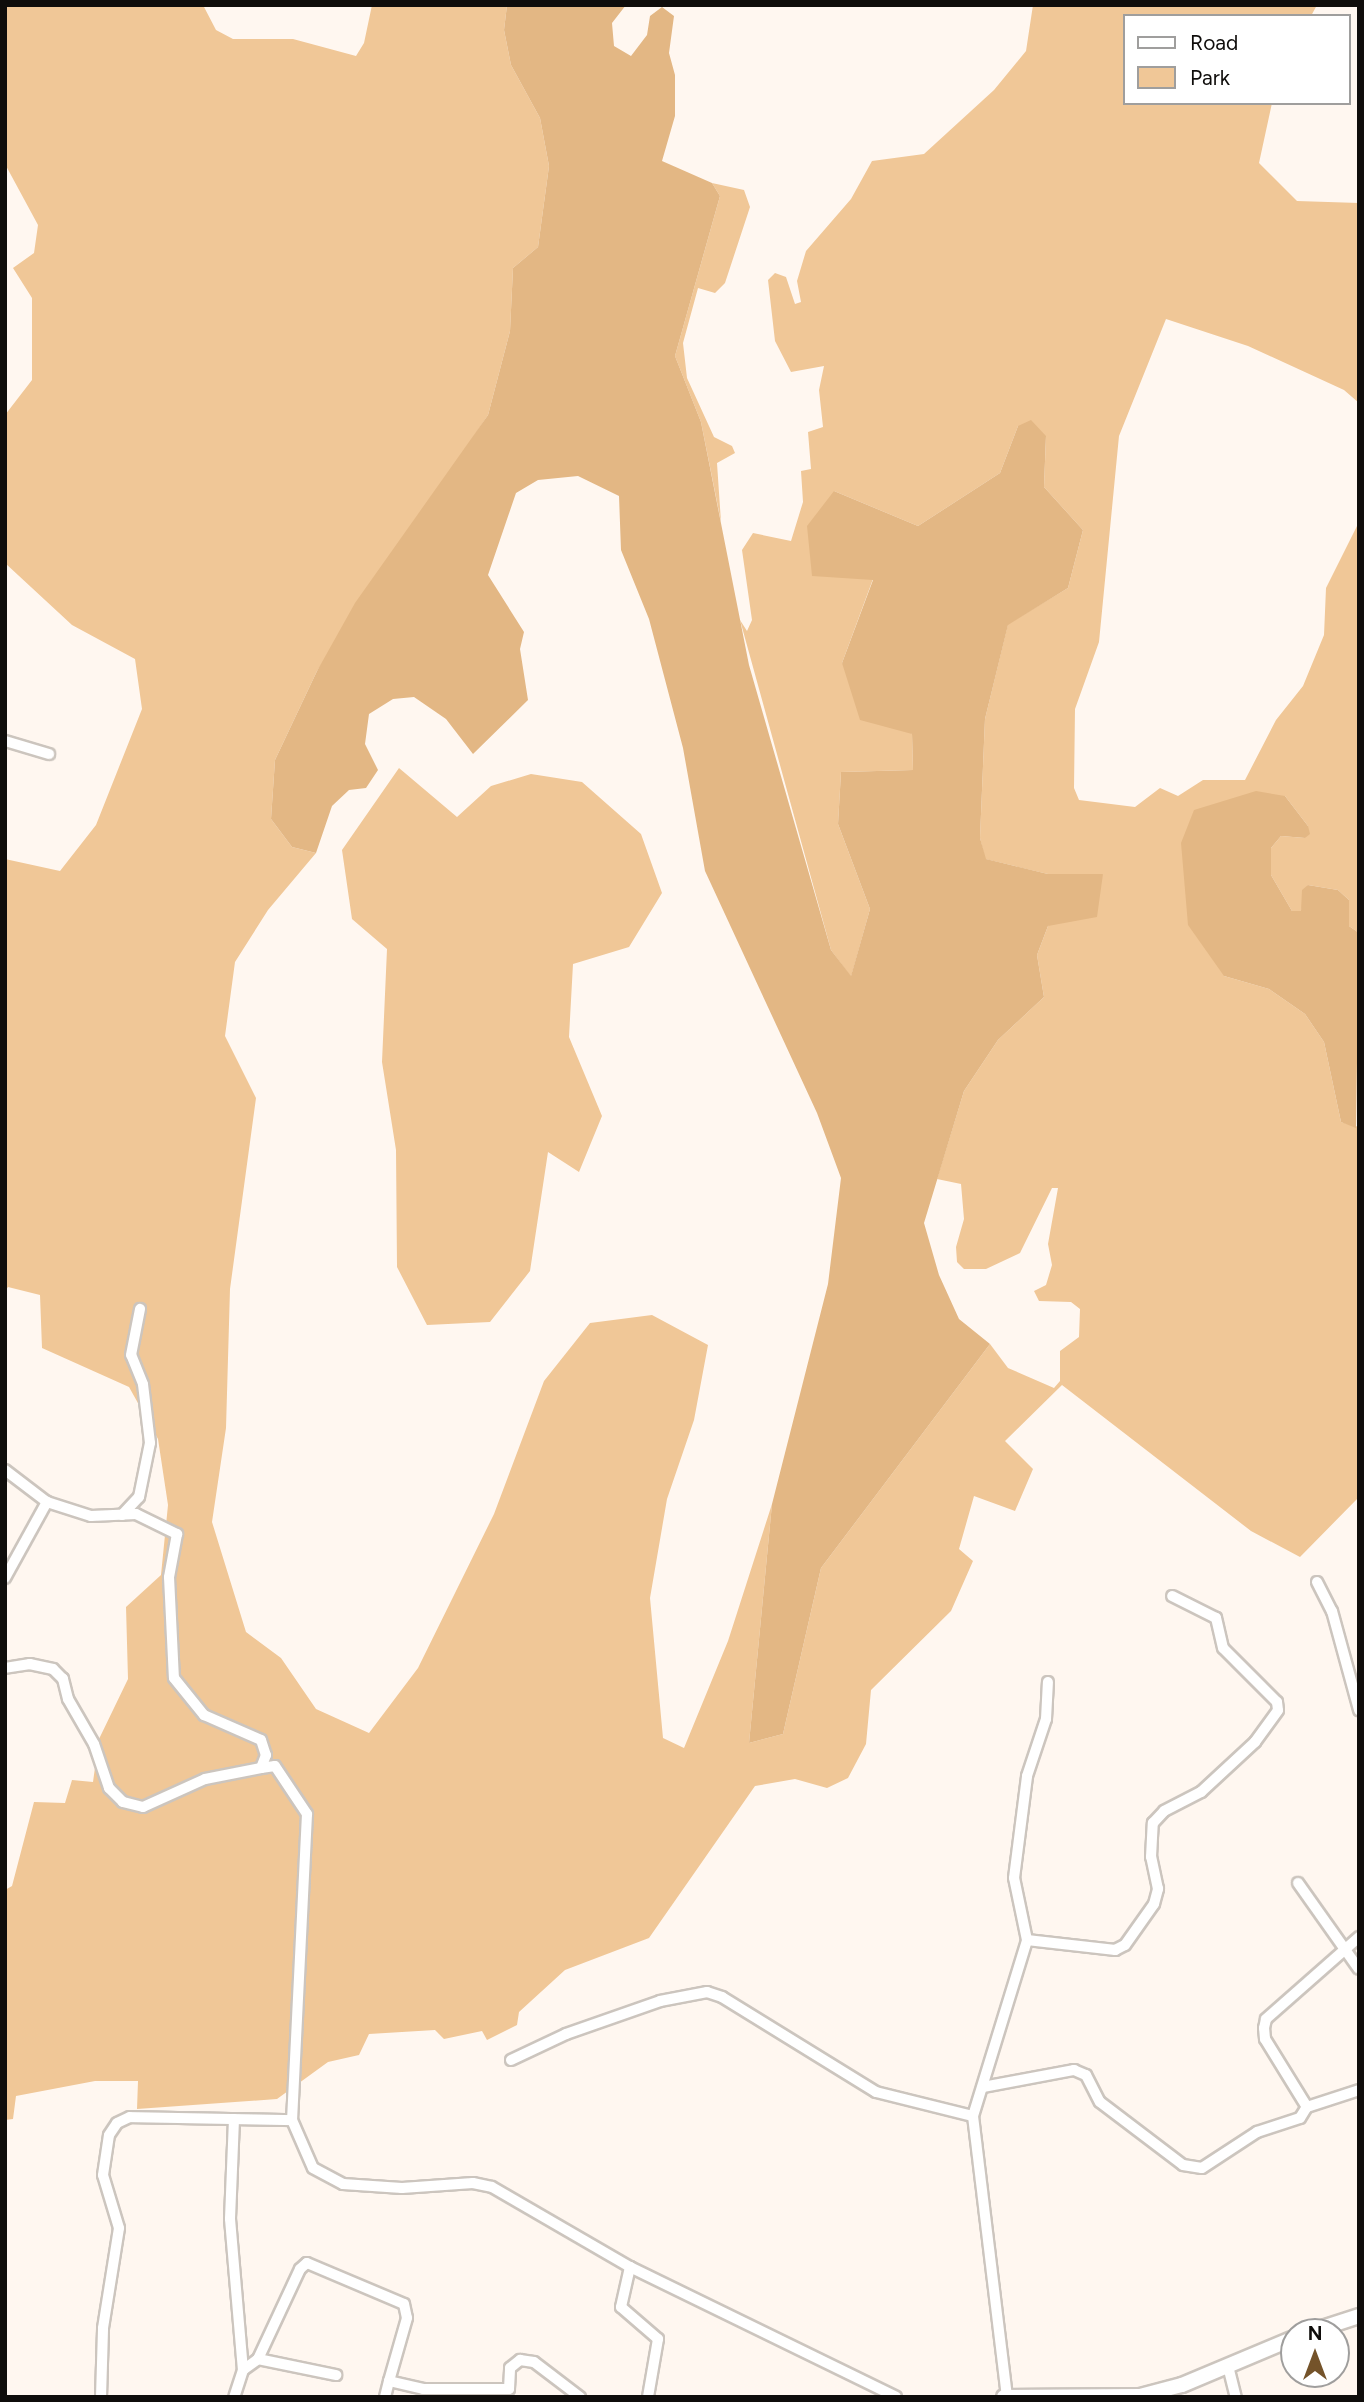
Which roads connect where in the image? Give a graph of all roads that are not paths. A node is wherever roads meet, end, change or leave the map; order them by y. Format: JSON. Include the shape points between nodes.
{"nodes":[{"id":1,"x":5,"y":741,"type":"edge"},
{"id":2,"x":49,"y":754,"type":"dead end"},
{"id":3,"x":140,"y":1309,"type":"dead end"},
{"id":4,"x":5,"y":1470,"type":"edge"},
{"id":5,"x":47,"y":1502,"type":"junction"},
{"id":6,"x":122,"y":1515,"type":"junction"},
{"id":7,"x":5,"y":1578,"type":"edge"},
{"id":8,"x":1317,"y":1582,"type":"dead end"},
{"id":9,"x":1172,"y":1596,"type":"dead end"},
{"id":10,"x":6,"y":1664,"type":"edge"},
{"id":11,"x":1048,"y":1682,"type":"dead end"},
{"id":12,"x":1359,"y":1710,"type":"edge"},
{"id":13,"x":261,"y":1768,"type":"junction"},
{"id":14,"x":1298,"y":1883,"type":"dead end"},
{"id":15,"x":1359,"y":1937,"type":"edge"},
{"id":16,"x":1027,"y":1940,"type":"junction"},
{"id":17,"x":1344,"y":1948,"type":"junction"},
{"id":18,"x":1359,"y":1969,"type":"edge"},
{"id":19,"x":511,"y":2060,"type":"dead end"},
{"id":20,"x":983,"y":2087,"type":"junction"},
{"id":21,"x":1359,"y":2090,"type":"edge"},
{"id":22,"x":1307,"y":2107,"type":"junction"},
{"id":23,"x":973,"y":2116,"type":"junction"},
{"id":24,"x":234,"y":2119,"type":"junction"},
{"id":25,"x":292,"y":2120,"type":"junction"},
{"id":26,"x":630,"y":2267,"type":"junction"},
{"id":27,"x":1280,"y":2344,"type":"edge"},
{"id":28,"x":258,"y":2359,"type":"junction"},
{"id":29,"x":1228,"y":2366,"type":"junction"},
{"id":30,"x":243,"y":2370,"type":"junction"},
{"id":31,"x":335,"y":2375,"type":"dead end"},
{"id":32,"x":389,"y":2381,"type":"junction"},
{"id":33,"x":508,"y":2393,"type":"edge"},
{"id":34,"x":101,"y":2397,"type":"edge"},
{"id":35,"x":234,"y":2397,"type":"edge"},
{"id":36,"x":386,"y":2397,"type":"edge"},
{"id":37,"x":580,"y":2397,"type":"edge"},
{"id":38,"x":648,"y":2397,"type":"edge"},
{"id":39,"x":896,"y":2397,"type":"edge"},
{"id":40,"x":1005,"y":2397,"type":"edge"},
{"id":41,"x":1236,"y":2397,"type":"edge"}],
"edges":[{"from":1,"to":2,"type":"street"},
{"from":3,"to":6,"type":"street","via":[[131,1355],[143,1384],[150,1443],[139,1497]]},
{"from":4,"to":5,"type":"street"},
{"from":5,"to":6,"type":"street","via":[[91,1516]]},
{"from":5,"to":7,"type":"street"},
{"from":6,"to":13,"type":"street","via":[[159,1522],[177,1534],[169,1577],[174,1678],[204,1715],[261,1740],[266,1755]]},
{"from":8,"to":12,"type":"street","via":[[1332,1611]]},
{"from":9,"to":16,"type":"street","via":[[1216,1618],[1223,1648],[1277,1702],[1278,1710],[1255,1742],[1201,1791],[1164,1811],[1153,1824],[1151,1857],[1158,1889],[1154,1904],[1125,1945],[1115,1950]]},
{"from":10,"to":13,"type":"street","via":[[53,1669],[63,1679],[110,1788],[123,1802],[144,1807],[205,1779]]},
{"from":11,"to":16,"type":"street","via":[[1046,1719],[1027,1776],[1014,1878]]},
{"from":13,"to":25,"type":"street","via":[[275,1766],[307,1814]]},
{"from":14,"to":17,"type":"street"},
{"from":15,"to":17,"type":"street"},
{"from":16,"to":20,"type":"street"},
{"from":17,"to":18,"type":"street"},
{"from":17,"to":22,"type":"street","via":[[1266,2019],[1265,2039]]},
{"from":19,"to":23,"type":"street","via":[[566,2034],[660,2001],[707,1992],[876,2092]]},
{"from":20,"to":22,"type":"street","via":[[1074,2070],[1086,2075],[1100,2102],[1183,2165],[1202,2168],[1257,2133],[1300,2118]]},
{"from":20,"to":23,"type":"street"},
{"from":21,"to":22,"type":"street"},
{"from":23,"to":40,"type":"street"},
{"from":24,"to":25,"type":"street"},
{"from":24,"to":30,"type":"street","via":[[230,2219]]},
{"from":24,"to":34,"type":"street","via":[[130,2118],[117,2123],[110,2135],[103,2175],[120,2228],[103,2328]]},
{"from":25,"to":26,"type":"street","via":[[313,2168],[343,2184],[402,2188],[473,2183],[492,2187]]},
{"from":26,"to":38,"type":"street","via":[[621,2306],[657,2336]]},
{"from":26,"to":39,"type":"street"},
{"from":27,"to":29,"type":"street"},
{"from":28,"to":30,"type":"street"},
{"from":28,"to":31,"type":"street"},
{"from":28,"to":32,"type":"street","via":[[300,2269],[307,2263],[404,2304],[407,2318]]},
{"from":29,"to":40,"type":"street","via":[[1140,2396]]},
{"from":29,"to":41,"type":"street"},
{"from":30,"to":35,"type":"street"},
{"from":32,"to":33,"type":"street","via":[[423,2389]]},
{"from":32,"to":36,"type":"street"},
{"from":33,"to":37,"type":"street","via":[[510,2368],[520,2360],[534,2362]]}]}
